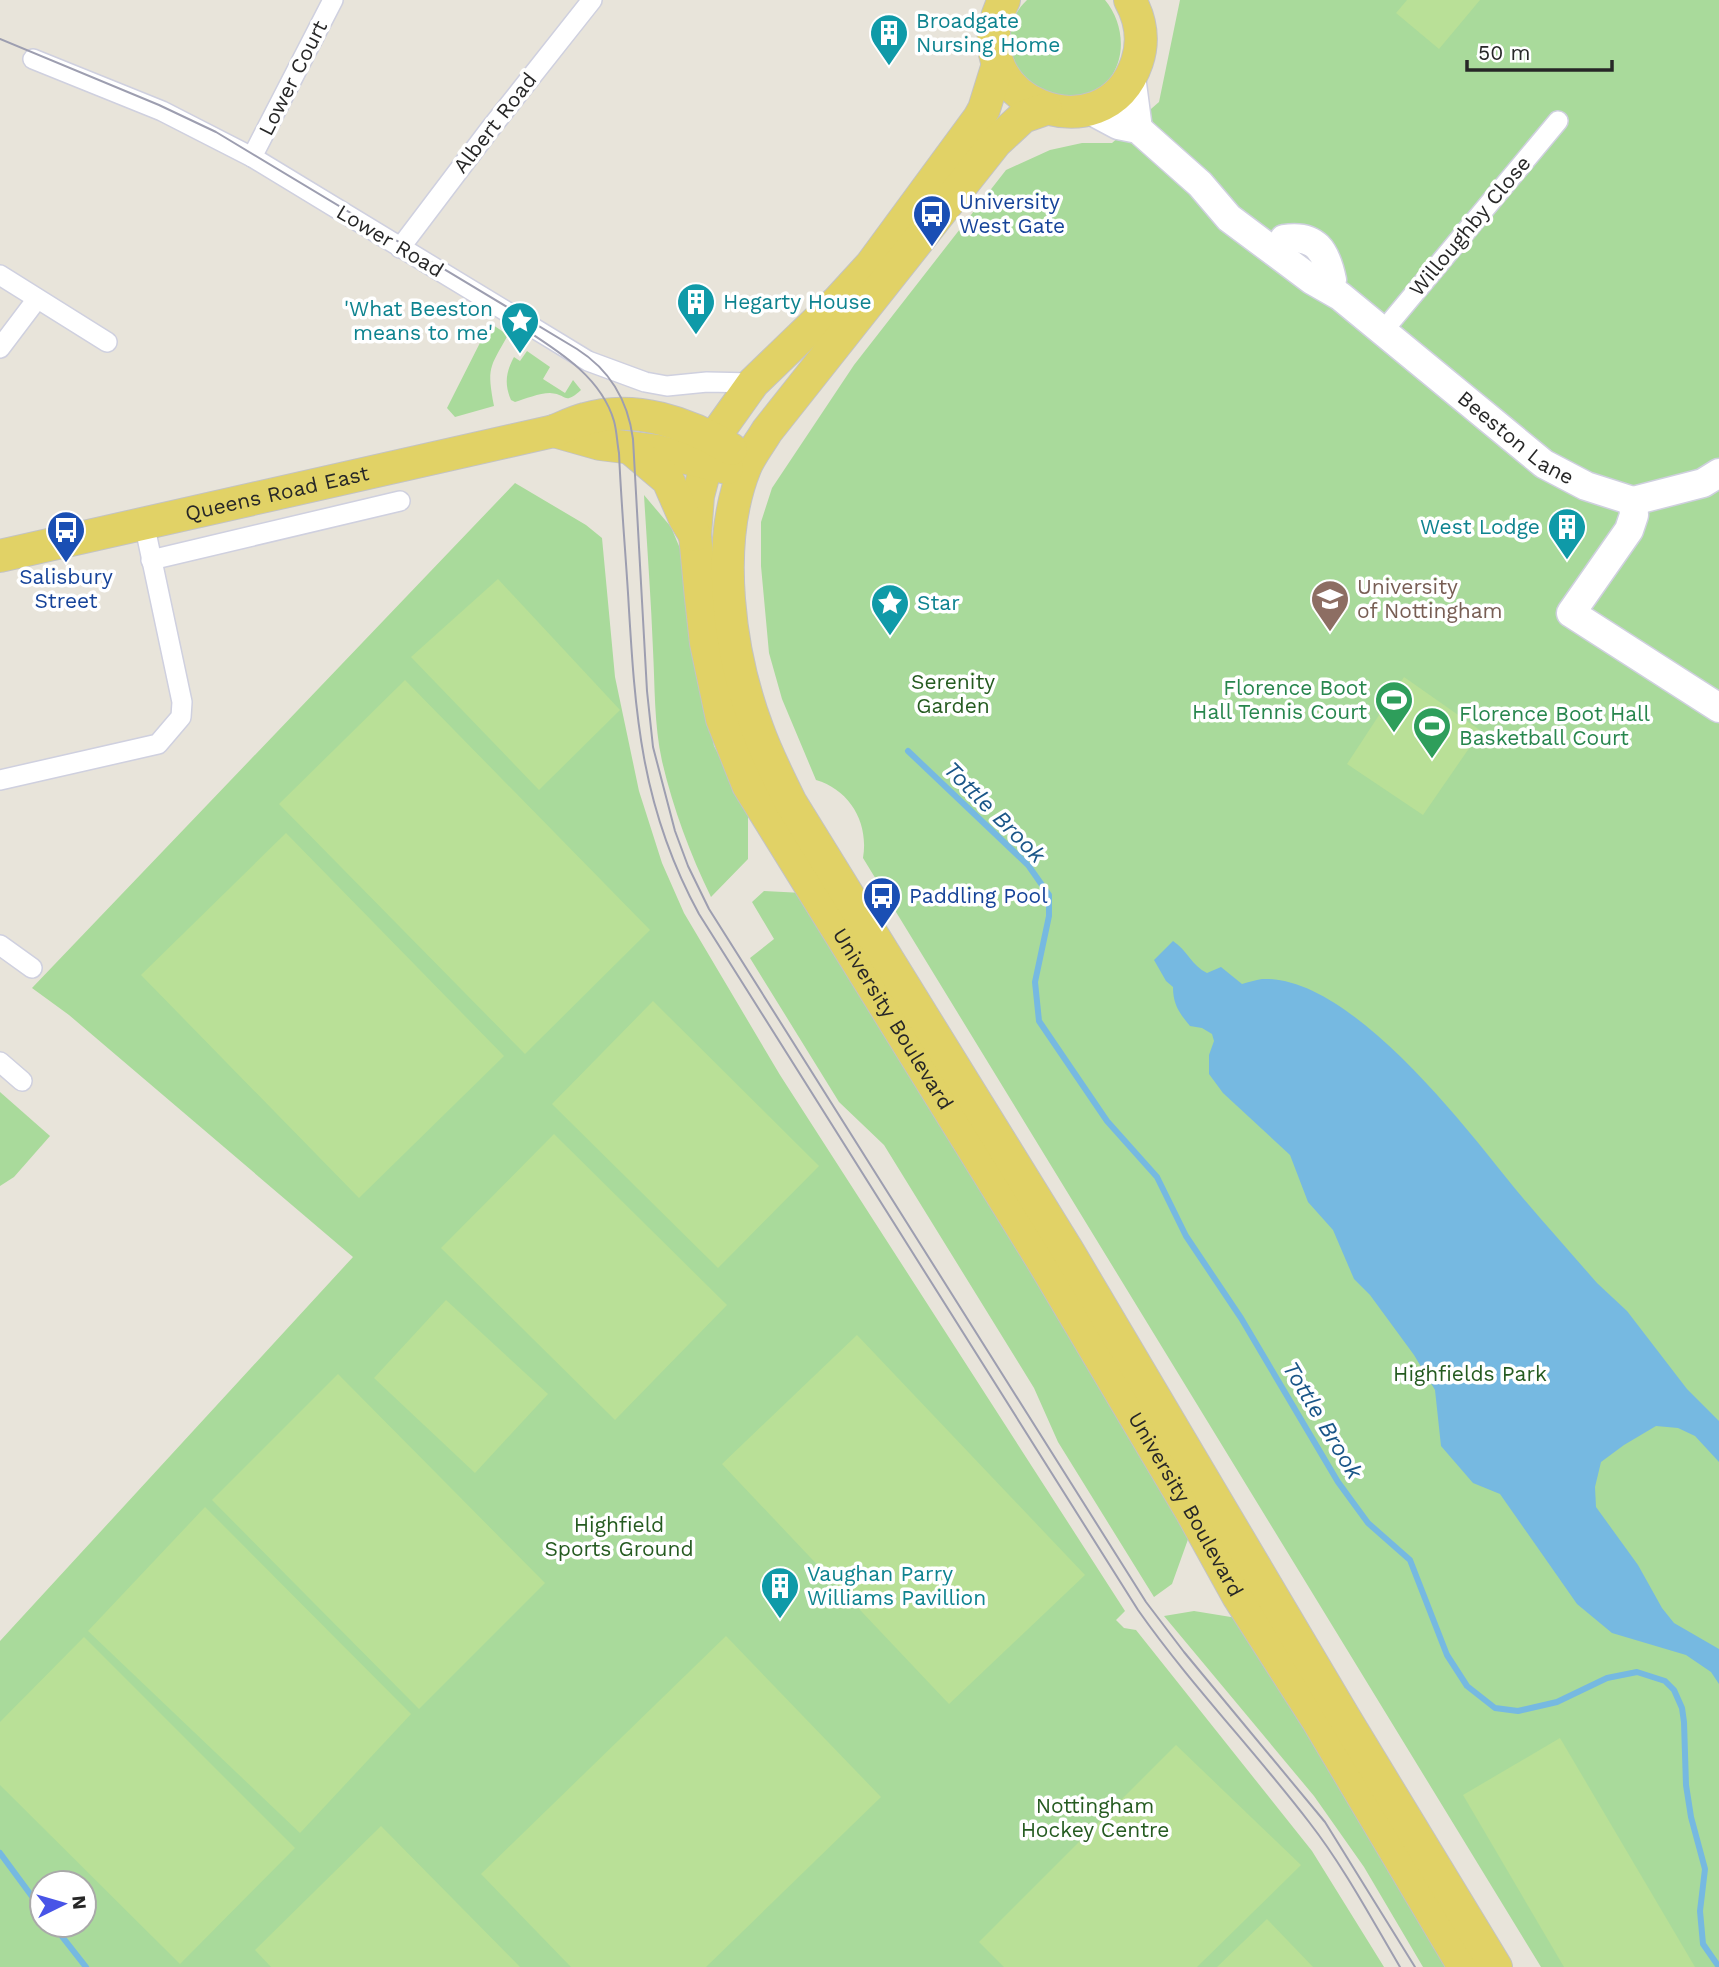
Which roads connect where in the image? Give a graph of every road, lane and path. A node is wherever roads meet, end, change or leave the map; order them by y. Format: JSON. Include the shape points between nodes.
{"nodes":[{"id":1,"x":333,"y":0,"type":"edge"},
{"id":2,"x":592,"y":0,"type":"edge"},
{"id":3,"x":1130,"y":0,"type":"edge"},
{"id":4,"x":995,"y":4,"type":"edge"},
{"id":5,"x":33,"y":59,"type":"dead end"},
{"id":6,"x":998,"y":64,"type":"junction"},
{"id":7,"x":1131,"y":76,"type":"junction"},
{"id":8,"x":1046,"y":109,"type":"junction"},
{"id":9,"x":1088,"y":110,"type":"junction"},
{"id":10,"x":1558,"y":121,"type":"dead end"},
{"id":11,"x":1138,"y":129,"type":"junction"},
{"id":12,"x":253,"y":157,"type":"junction"},
{"id":13,"x":1200,"y":184,"type":"junction"},
{"id":14,"x":400,"y":247,"type":"junction"},
{"id":15,"x":0,"y":275,"type":"edge"},
{"id":16,"x":1336,"y":288,"type":"junction"},
{"id":17,"x":37,"y":299,"type":"junction"},
{"id":18,"x":1383,"y":331,"type":"junction"},
{"id":19,"x":107,"y":342,"type":"dead end"},
{"id":20,"x":0,"y":348,"type":"edge"},
{"id":21,"x":753,"y":383,"type":"junction"},
{"id":22,"x":554,"y":432,"type":"junction"},
{"id":23,"x":629,"y":447,"type":"junction"},
{"id":24,"x":710,"y":452,"type":"junction"},
{"id":25,"x":746,"y":466,"type":"junction"},
{"id":26,"x":1719,"y":473,"type":"edge"},
{"id":27,"x":400,"y":500,"type":"dead end"},
{"id":28,"x":1633,"y":500,"type":"junction"},
{"id":29,"x":144,"y":523,"type":"junction"},
{"id":30,"x":695,"y":535,"type":"junction"},
{"id":31,"x":0,"y":556,"type":"edge"},
{"id":32,"x":151,"y":560,"type":"junction"},
{"id":33,"x":1719,"y":708,"type":"edge"},
{"id":34,"x":0,"y":779,"type":"edge"},
{"id":35,"x":0,"y":944,"type":"edge"},
{"id":36,"x":32,"y":968,"type":"dead end"},
{"id":37,"x":1464,"y":1967,"type":"edge"},
{"id":38,"x":1496,"y":1967,"type":"edge"}],
"edges":[{"from":1,"to":12,"type":"street","name":"Lower Court"},
{"from":2,"to":14,"type":"street","name":"Albert Road"},
{"from":3,"to":7,"type":"main road","via":[[1141,30]]},
{"from":4,"to":6,"type":"main road","via":[[993,36]]},
{"from":5,"to":12,"type":"street","name":"Lower Road","via":[[162,111]]},
{"from":6,"to":8,"type":"main road","via":[[1021,96]]},
{"from":6,"to":21,"type":"main road","name":"University Boulevard","via":[[979,118],[871,265]]},
{"from":7,"to":9,"type":"main road","via":[[1110,99]]},
{"from":7,"to":11,"type":"street"},
{"from":8,"to":9,"type":"main road"},
{"from":8,"to":25,"type":"main road","name":"University Boulevard","via":[[1023,117],[996,142],[768,431]]},
{"from":9,"to":11,"type":"street"},
{"from":10,"to":18,"type":"street","name":"Willoughby Close"},
{"from":11,"to":13,"type":"street","name":"Beeston Lane"},
{"from":12,"to":14,"type":"street","name":"Lower Road"},
{"from":13,"to":16,"type":"street","name":"Beeston Lane","via":[[1300,247]]},
{"from":13,"to":16,"type":"street","name":"Beeston Lane","via":[[1229,218],[1312,280]]},
{"from":14,"to":21,"type":"street","name":"Lower Road","via":[[588,361],[667,386]]},
{"from":15,"to":17,"type":"street"},
{"from":16,"to":18,"type":"street","name":"Beeston Lane"},
{"from":17,"to":19,"type":"street"},
{"from":17,"to":20,"type":"street"},
{"from":18,"to":28,"type":"street","name":"Beeston Lane","via":[[1544,464],[1586,486]]},
{"from":21,"to":24,"type":"main road","name":"University Boulevard"},
{"from":22,"to":23,"type":"main road","name":"Queens Road East"},
{"from":22,"to":24,"type":"main road","name":"Queens Road East","via":[[583,419],[634,415],[686,426]]},
{"from":22,"to":29,"type":"main road","name":"Queens Road East"},
{"from":23,"to":24,"type":"main road","name":"Queens Road East","via":[[674,455]]},
{"from":23,"to":30,"type":"main road","via":[[667,480]]},
{"from":24,"to":25,"type":"main road","name":"Queens Road East","via":[[723,469]]},
{"from":24,"to":30,"type":"main road","name":"University Boulevard","via":[[698,496]]},
{"from":25,"to":38,"type":"main road","name":"University Boulevard","via":[[729,541],[732,630],[748,701],[791,803],[1061,1240]]},
{"from":26,"to":28,"type":"street","via":[[1703,483]]},
{"from":27,"to":32,"type":"street","name":"Queens Road East"},
{"from":28,"to":33,"type":"street","via":[[1629,530],[1571,613]]},
{"from":29,"to":31,"type":"main road","name":"Queens Road East"},
{"from":29,"to":32,"type":"street"},
{"from":30,"to":37,"type":"main road","name":"University Boulevard","via":[[706,643],[722,719],[748,785],[1042,1260],[1238,1596]]},
{"from":32,"to":34,"type":"street","via":[[182,702],[181,717],[158,744]]},
{"from":35,"to":36,"type":"street"}]}
